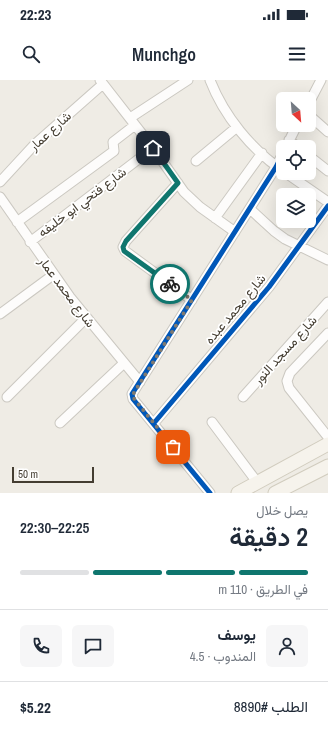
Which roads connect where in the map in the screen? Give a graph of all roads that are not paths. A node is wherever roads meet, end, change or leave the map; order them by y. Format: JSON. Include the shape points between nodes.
{"nodes":[{"id":1,"x":188,"y":80,"type":"edge"},
{"id":2,"x":210,"y":80,"type":"edge"},
{"id":3,"x":321,"y":80,"type":"edge"},
{"id":4,"x":102,"y":82,"type":"edge"},
{"id":5,"x":314,"y":92,"type":"edge"},
{"id":6,"x":132,"y":121,"type":"junction"},
{"id":7,"x":316,"y":121,"type":"edge"},
{"id":8,"x":237,"y":127,"type":"junction"},
{"id":9,"x":328,"y":132,"type":"edge"},
{"id":10,"x":153,"y":148,"type":"junction"},
{"id":11,"x":262,"y":153,"type":"junction"},
{"id":12,"x":196,"y":161,"type":"dead end"},
{"id":13,"x":316,"y":162,"type":"edge"},
{"id":14,"x":276,"y":165,"type":"edge"},
{"id":15,"x":328,"y":171,"type":"edge"},
{"id":16,"x":276,"y":174,"type":"edge"},
{"id":17,"x":296,"y":180,"type":"edge"},
{"id":18,"x":0,"y":182,"type":"edge"},
{"id":19,"x":178,"y":183,"type":"junction"},
{"id":20,"x":0,"y":197,"type":"edge"},
{"id":21,"x":328,"y":202,"type":"edge"},
{"id":22,"x":328,"y":206,"type":"edge"},
{"id":23,"x":250,"y":208,"type":"junction"},
{"id":24,"x":215,"y":218,"type":"junction"},
{"id":25,"x":17,"y":222,"type":"junction"},
{"id":26,"x":235,"y":232,"type":"junction"},
{"id":27,"x":30,"y":242,"type":"junction"},
{"id":28,"x":299,"y":246,"type":"junction"},
{"id":29,"x":328,"y":260,"type":"edge"},
{"id":30,"x":53,"y":275,"type":"junction"},
{"id":31,"x":192,"y":300,"type":"junction"},
{"id":32,"x":328,"y":302,"type":"edge"},
{"id":33,"x":0,"y":314,"type":"edge"},
{"id":34,"x":86,"y":318,"type":"junction"},
{"id":35,"x":328,"y":333,"type":"edge"},
{"id":36,"x":124,"y":363,"type":"junction"},
{"id":37,"x":140,"y":382,"type":"junction"},
{"id":38,"x":7,"y":397,"type":"dead end"},
{"id":39,"x":243,"y":397,"type":"dead end"},
{"id":40,"x":212,"y":422,"type":"dead end"},
{"id":41,"x":60,"y":423,"type":"dead end"},
{"id":42,"x":154,"y":423,"type":"junction"},
{"id":43,"x":328,"y":437,"type":"edge"},
{"id":44,"x":328,"y":444,"type":"edge"},
{"id":45,"x":328,"y":466,"type":"edge"},
{"id":46,"x":257,"y":482,"type":"junction"},
{"id":47,"x":210,"y":493,"type":"edge"},
{"id":48,"x":238,"y":493,"type":"edge"},
{"id":49,"x":275,"y":493,"type":"edge"}],
"edges":[{"from":1,"to":6,"type":"street"},
{"from":2,"to":8,"type":"street"},
{"from":3,"to":5,"type":"street"},
{"from":4,"to":6,"type":"street"},
{"from":4,"to":18,"type":"street","name":"شارع عمار","via":[[34,144]]},
{"from":6,"to":10,"type":"street"},
{"from":6,"to":25,"type":"street","via":[[113,142],[114,151]]},
{"from":7,"to":9,"type":"street"},
{"from":8,"to":11,"type":"street"},
{"from":8,"to":12,"type":"street"},
{"from":10,"to":19,"type":"street"},
{"from":10,"to":27,"type":"street","name":"شارع فتحي ابو خليفه"},
{"from":11,"to":14,"type":"street"},
{"from":11,"to":24,"type":"street"},
{"from":13,"to":15,"type":"street"},
{"from":16,"to":23,"type":"street"},
{"from":17,"to":21,"type":"street"},
{"from":19,"to":24,"type":"street","via":[[196,204]]},
{"from":19,"to":31,"type":"street","via":[[126,241],[124,251]]},
{"from":20,"to":25,"type":"street","name":"شارع محمد عمار"},
{"from":22,"to":28,"type":"street","name":"شارع محمد عبده"},
{"from":23,"to":26,"type":"street"},
{"from":23,"to":28,"type":"street","via":[[274,231]]},
{"from":24,"to":26,"type":"street"},
{"from":25,"to":27,"type":"street","name":"شارع محمد عمار"},
{"from":26,"to":31,"type":"street"},
{"from":27,"to":30,"type":"street","name":"شارع محمد عمار"},
{"from":28,"to":29,"type":"street"},
{"from":28,"to":42,"type":"street","name":"شارع محمد عبده","via":[[269,287]]},
{"from":30,"to":33,"type":"street"},
{"from":30,"to":34,"type":"street","name":"شارع محمد عمار"},
{"from":31,"to":37,"type":"street"},
{"from":32,"to":39,"type":"street","name":"شارع مسجد النور"},
{"from":34,"to":36,"type":"street","name":"شارع محمد عمار"},
{"from":34,"to":38,"type":"street"},
{"from":35,"to":43,"type":"street","via":[[290,373],[287,381],[289,388]]},
{"from":36,"to":37,"type":"street","name":"شارع محمد عمار"},
{"from":36,"to":41,"type":"street"},
{"from":37,"to":42,"type":"street","via":[[132,397]]},
{"from":40,"to":46,"type":"street"},
{"from":42,"to":47,"type":"street"},
{"from":44,"to":46,"type":"street"},
{"from":45,"to":49,"type":"street"},
{"from":46,"to":48,"type":"street"}]}
